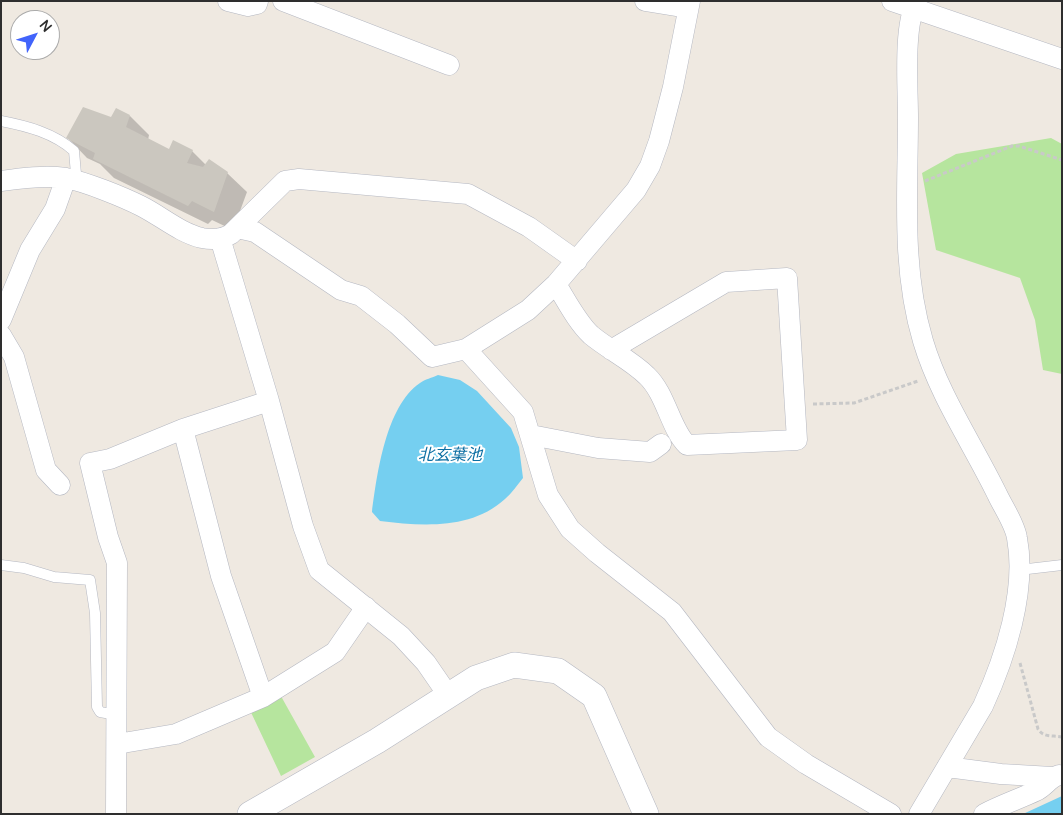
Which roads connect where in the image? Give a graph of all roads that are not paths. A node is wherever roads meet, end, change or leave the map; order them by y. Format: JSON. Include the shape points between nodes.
{"nodes":[{"id":1,"x":228,"y":1,"type":"edge"},
{"id":2,"x":258,"y":1,"type":"edge"},
{"id":3,"x":283,"y":1,"type":"edge"},
{"id":4,"x":645,"y":1,"type":"edge"},
{"id":5,"x":892,"y":1,"type":"edge"},
{"id":6,"x":689,"y":5,"type":"edge"},
{"id":7,"x":915,"y":5,"type":"edge"},
{"id":8,"x":1062,"y":59,"type":"edge"},
{"id":9,"x":449,"y":65,"type":"dead end"},
{"id":10,"x":1,"y":121,"type":"edge"},
{"id":11,"x":70,"y":180,"type":"junction"},
{"id":12,"x":1,"y":181,"type":"edge"},
{"id":13,"x":237,"y":228,"type":"junction"},
{"id":14,"x":220,"y":238,"type":"junction"},
{"id":15,"x":577,"y":262,"type":"junction"},
{"id":16,"x":556,"y":284,"type":"junction"},
{"id":17,"x":1,"y":320,"type":"edge"},
{"id":18,"x":1,"y":335,"type":"edge"},
{"id":19,"x":466,"y":350,"type":"junction"},
{"id":20,"x":611,"y":350,"type":"junction"},
{"id":21,"x":269,"y":401,"type":"junction"},
{"id":22,"x":183,"y":429,"type":"junction"},
{"id":23,"x":531,"y":435,"type":"junction"},
{"id":24,"x":661,"y":444,"type":"dead end"},
{"id":25,"x":60,"y":485,"type":"dead end"},
{"id":26,"x":1,"y":565,"type":"edge"},
{"id":27,"x":1062,"y":565,"type":"edge"},
{"id":28,"x":1019,"y":570,"type":"junction"},
{"id":29,"x":366,"y":607,"type":"junction"},
{"id":30,"x":448,"y":695,"type":"junction"},
{"id":31,"x":263,"y":697,"type":"junction"},
{"id":32,"x":117,"y":715,"type":"junction"},
{"id":33,"x":117,"y":744,"type":"junction"},
{"id":34,"x":948,"y":767,"type":"junction"},
{"id":35,"x":1057,"y":775,"type":"edge"},
{"id":36,"x":116,"y":814,"type":"edge"},
{"id":37,"x":250,"y":814,"type":"edge"},
{"id":38,"x":646,"y":814,"type":"edge"},
{"id":39,"x":891,"y":814,"type":"edge"},
{"id":40,"x":919,"y":814,"type":"edge"},
{"id":41,"x":984,"y":814,"type":"edge"}],
"edges":[{"from":1,"to":2,"type":"street","via":[[248,6]]},
{"from":3,"to":9,"type":"street"},
{"from":4,"to":6,"type":"street"},
{"from":5,"to":7,"type":"street"},
{"from":6,"to":15,"type":"street","via":[[673,88],[650,166],[636,190]]},
{"from":7,"to":8,"type":"street"},
{"from":7,"to":28,"type":"street","via":[[908,46],[907,240],[913,300],[936,376],[1017,537]]},
{"from":10,"to":11,"type":"lane","via":[[30,127],[67,144],[74,151],[76,174]]},
{"from":11,"to":12,"type":"street","via":[[35,177]]},
{"from":11,"to":14,"type":"street","via":[[141,206],[200,238]]},
{"from":11,"to":17,"type":"street","via":[[30,250]]},
{"from":13,"to":14,"type":"street"},
{"from":13,"to":15,"type":"street","via":[[285,181],[299,178],[468,194],[529,227]]},
{"from":13,"to":19,"type":"street","via":[[255,232],[341,290],[361,296],[397,324],[432,358]]},
{"from":14,"to":21,"type":"street"},
{"from":15,"to":16,"type":"street"},
{"from":16,"to":19,"type":"street","via":[[528,310]]},
{"from":16,"to":20,"type":"street","via":[[589,333]]},
{"from":18,"to":25,"type":"street","via":[[14,357],[46,470]]},
{"from":19,"to":23,"type":"street","via":[[523,412]]},
{"from":20,"to":20,"type":"street","via":[[647,375],[672,417],[680,438],[687,445],[797,440],[787,278],[726,282]]},
{"from":21,"to":22,"type":"street"},
{"from":21,"to":29,"type":"street","via":[[303,526],[319,570]]},
{"from":22,"to":31,"type":"street","via":[[221,576]]},
{"from":22,"to":32,"type":"street","via":[[110,459],[90,463],[117,563]]},
{"from":23,"to":24,"type":"street","via":[[598,448],[650,452]]},
{"from":23,"to":39,"type":"street","via":[[548,496],[570,529],[672,612],[768,737],[806,764]]},
{"from":26,"to":32,"type":"lane","via":[[90,580],[95,613],[97,707],[100,712]]},
{"from":27,"to":28,"type":"lane"},
{"from":28,"to":34,"type":"street","via":[[1014,616],[983,706]]},
{"from":29,"to":30,"type":"street","via":[[407,643]]},
{"from":29,"to":31,"type":"street","via":[[335,652]]},
{"from":30,"to":37,"type":"street","via":[[377,741]]},
{"from":30,"to":38,"type":"street","via":[[476,678],[514,665],[558,671],[594,696]]},
{"from":31,"to":33,"type":"street","via":[[176,734]]},
{"from":32,"to":33,"type":"street"},
{"from":33,"to":36,"type":"street"},
{"from":34,"to":35,"type":"street","via":[[1000,774]]},
{"from":34,"to":40,"type":"street"},
{"from":35,"to":41,"type":"street","via":[[1039,790]]}]}
